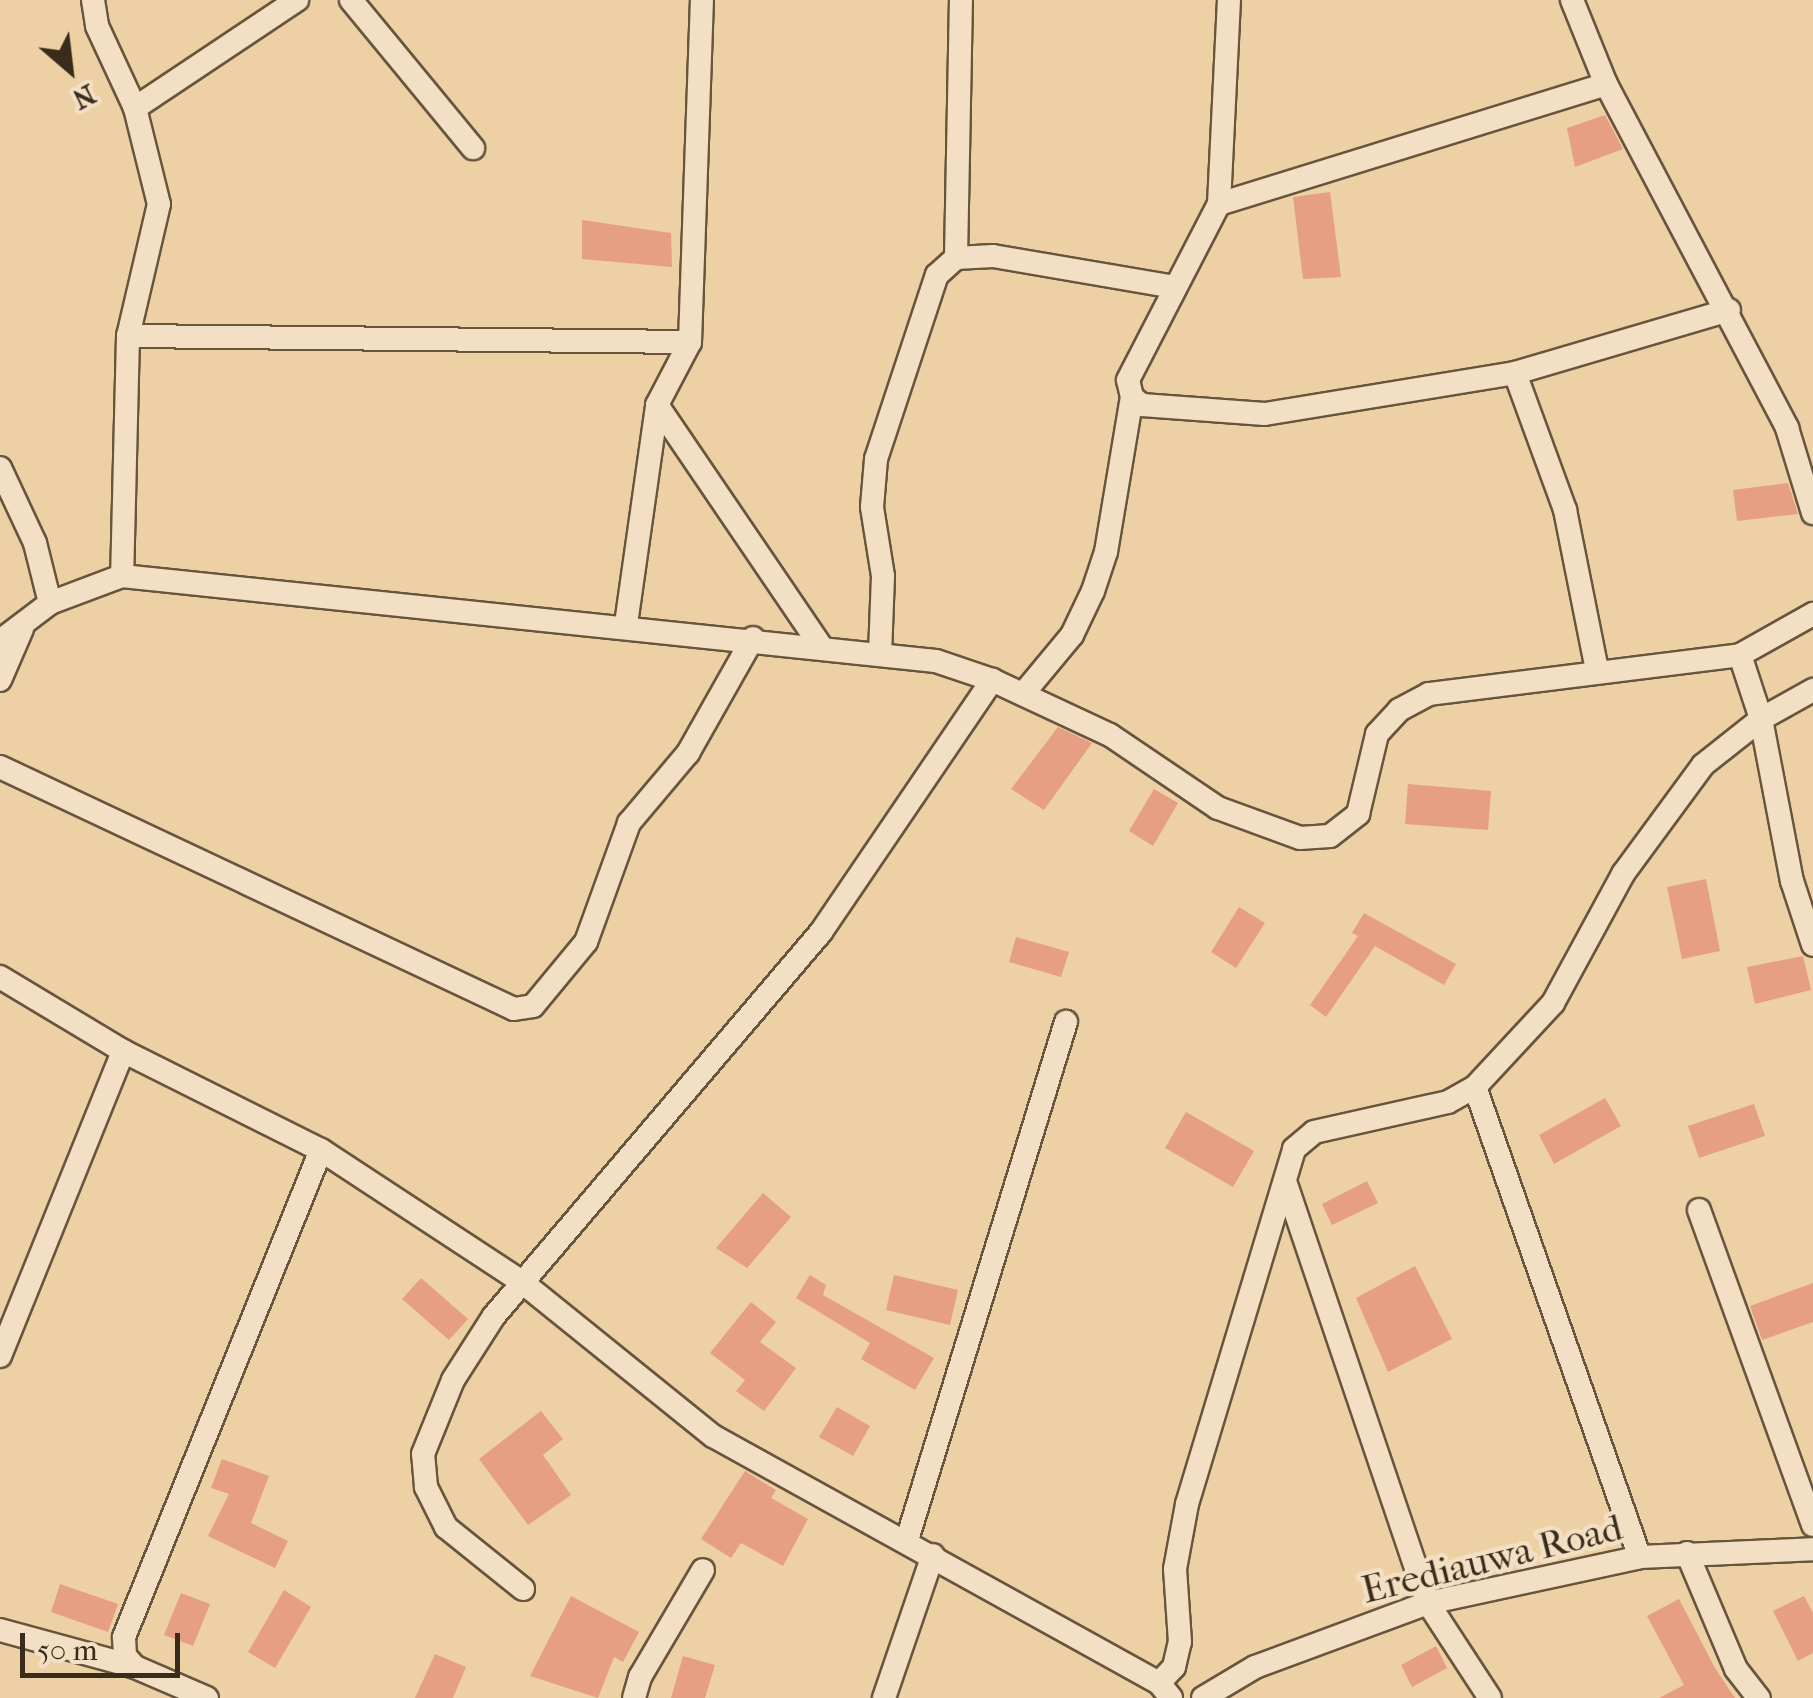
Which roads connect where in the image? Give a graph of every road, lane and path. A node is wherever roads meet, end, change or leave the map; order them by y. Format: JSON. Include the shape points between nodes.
{"nodes":[{"id":1,"x":94,"y":0,"type":"edge"},
{"id":2,"x":297,"y":0,"type":"edge"},
{"id":3,"x":352,"y":0,"type":"edge"},
{"id":4,"x":702,"y":0,"type":"edge"},
{"id":5,"x":961,"y":0,"type":"edge"},
{"id":6,"x":1229,"y":0,"type":"edge"},
{"id":7,"x":1572,"y":0,"type":"edge"},
{"id":8,"x":1606,"y":84,"type":"junction"},
{"id":9,"x":135,"y":108,"type":"junction"},
{"id":10,"x":473,"y":148,"type":"dead end"},
{"id":11,"x":1219,"y":204,"type":"junction"},
{"id":12,"x":956,"y":258,"type":"junction"},
{"id":13,"x":1175,"y":287,"type":"junction"},
{"id":14,"x":1728,"y":310,"type":"junction"},
{"id":15,"x":128,"y":336,"type":"junction"},
{"id":16,"x":690,"y":342,"type":"junction"},
{"id":17,"x":1515,"y":373,"type":"junction"},
{"id":18,"x":1132,"y":397,"type":"junction"},
{"id":19,"x":657,"y":406,"type":"junction"},
{"id":20,"x":0,"y":468,"type":"edge"},
{"id":21,"x":1813,"y":512,"type":"edge"},
{"id":22,"x":122,"y":576,"type":"junction"},
{"id":23,"x":50,"y":604,"type":"junction"},
{"id":24,"x":1813,"y":614,"type":"edge"},
{"id":25,"x":27,"y":623,"type":"junction"},
{"id":26,"x":626,"y":624,"type":"junction"},
{"id":27,"x":753,"y":638,"type":"junction"},
{"id":28,"x":0,"y":641,"type":"edge"},
{"id":29,"x":821,"y":646,"type":"junction"},
{"id":30,"x":880,"y":654,"type":"junction"},
{"id":31,"x":1740,"y":655,"type":"junction"},
{"id":32,"x":1597,"y":670,"type":"junction"},
{"id":33,"x":0,"y":680,"type":"edge"},
{"id":34,"x":992,"y":680,"type":"junction"},
{"id":35,"x":1813,"y":690,"type":"edge"},
{"id":36,"x":1023,"y":694,"type":"junction"},
{"id":37,"x":1761,"y":719,"type":"junction"},
{"id":38,"x":0,"y":767,"type":"edge"},
{"id":39,"x":1813,"y":945,"type":"edge"},
{"id":40,"x":0,"y":977,"type":"edge"},
{"id":41,"x":1066,"y":1022,"type":"dead end"},
{"id":42,"x":123,"y":1051,"type":"junction"},
{"id":43,"x":1476,"y":1087,"type":"junction"},
{"id":44,"x":321,"y":1150,"type":"junction"},
{"id":45,"x":1286,"y":1184,"type":"junction"},
{"id":46,"x":1699,"y":1210,"type":"dead end"},
{"id":47,"x":522,"y":1282,"type":"junction"},
{"id":48,"x":0,"y":1356,"type":"edge"},
{"id":49,"x":1813,"y":1525,"type":"edge"},
{"id":50,"x":907,"y":1540,"type":"junction"},
{"id":51,"x":1813,"y":1550,"type":"edge"},
{"id":52,"x":1687,"y":1553,"type":"junction"},
{"id":53,"x":933,"y":1554,"type":"junction"},
{"id":54,"x":1640,"y":1557,"type":"junction"},
{"id":55,"x":703,"y":1570,"type":"dead end"},
{"id":56,"x":523,"y":1589,"type":"dead end"},
{"id":57,"x":1428,"y":1603,"type":"junction"},
{"id":58,"x":0,"y":1630,"type":"edge"},
{"id":59,"x":135,"y":1668,"type":"junction"},
{"id":60,"x":1165,"y":1690,"type":"edge"},
{"id":61,"x":207,"y":1698,"type":"edge"},
{"id":62,"x":634,"y":1698,"type":"edge"},
{"id":63,"x":884,"y":1698,"type":"edge"},
{"id":64,"x":1203,"y":1698,"type":"edge"},
{"id":65,"x":1490,"y":1698,"type":"edge"},
{"id":66,"x":1759,"y":1698,"type":"edge"}],
"edges":[{"from":1,"to":9,"type":"street","via":[[98,26]]},
{"from":2,"to":9,"type":"street"},
{"from":3,"to":10,"type":"street"},
{"from":4,"to":16,"type":"street"},
{"from":5,"to":12,"type":"street"},
{"from":6,"to":11,"type":"street"},
{"from":7,"to":8,"type":"street"},
{"from":8,"to":11,"type":"street"},
{"from":8,"to":14,"type":"street"},
{"from":9,"to":15,"type":"street","via":[[159,204]]},
{"from":11,"to":13,"type":"street"},
{"from":12,"to":13,"type":"street","via":[[993,256]]},
{"from":12,"to":30,"type":"street","via":[[936,275],[876,459]]},
{"from":13,"to":18,"type":"street","via":[[1128,380]]},
{"from":14,"to":17,"type":"street"},
{"from":14,"to":21,"type":"street","via":[[1787,428]]},
{"from":15,"to":16,"type":"street"},
{"from":15,"to":22,"type":"street"},
{"from":16,"to":19,"type":"street"},
{"from":17,"to":18,"type":"street","via":[[1266,414],[1142,405]]},
{"from":17,"to":32,"type":"street","via":[[1565,510]]},
{"from":18,"to":36,"type":"street","via":[[1093,592],[1072,635]]},
{"from":19,"to":26,"type":"street"},
{"from":19,"to":29,"type":"street"},
{"from":20,"to":23,"type":"street","via":[[35,544]]},
{"from":22,"to":23,"type":"street"},
{"from":22,"to":26,"type":"street"},
{"from":23,"to":25,"type":"street"},
{"from":24,"to":31,"type":"street"},
{"from":25,"to":28,"type":"street"},
{"from":25,"to":33,"type":"street"},
{"from":26,"to":27,"type":"street"},
{"from":27,"to":29,"type":"street"},
{"from":27,"to":38,"type":"street","via":[[688,753],[629,823],[586,942],[533,1006],[514,1009]]},
{"from":29,"to":30,"type":"street"},
{"from":30,"to":34,"type":"street"},
{"from":31,"to":32,"type":"street"},
{"from":31,"to":37,"type":"street"},
{"from":32,"to":36,"type":"street","via":[[1429,694],[1399,710],[1378,734],[1358,814],[1330,836],[1300,838],[1218,808],[1110,735]]},
{"from":34,"to":36,"type":"street"},
{"from":34,"to":47,"type":"street","via":[[821,932]]},
{"from":35,"to":37,"type":"street"},
{"from":37,"to":39,"type":"street","via":[[1792,881]]},
{"from":37,"to":43,"type":"street","via":[[1703,765],[1623,874],[1553,1003]]},
{"from":40,"to":42,"type":"street"},
{"from":41,"to":50,"type":"street"},
{"from":42,"to":44,"type":"street"},
{"from":42,"to":48,"type":"street"},
{"from":43,"to":45,"type":"street","via":[[1448,1102],[1314,1132],[1294,1149]]},
{"from":43,"to":54,"type":"street"},
{"from":44,"to":47,"type":"street"},
{"from":44,"to":59,"type":"street","via":[[124,1637],[125,1656]]},
{"from":45,"to":57,"type":"street"},
{"from":45,"to":60,"type":"street","via":[[1187,1504],[1175,1569],[1180,1642]]},
{"from":46,"to":49,"type":"street"},
{"from":47,"to":50,"type":"street","via":[[713,1436]]},
{"from":47,"to":56,"type":"street","via":[[453,1380],[423,1454],[426,1487],[446,1527]]},
{"from":50,"to":53,"type":"street"},
{"from":51,"to":52,"type":"street","name":"Erediauwa Road"},
{"from":52,"to":54,"type":"street","name":"Erediauwa Road"},
{"from":52,"to":66,"type":"street","via":[[1736,1669]]},
{"from":53,"to":60,"type":"street"},
{"from":53,"to":63,"type":"street"},
{"from":54,"to":57,"type":"street","name":"Erediauwa Road"},
{"from":55,"to":62,"type":"street"},
{"from":57,"to":64,"type":"street","name":"Erediauwa Road","via":[[1255,1668]]},
{"from":57,"to":65,"type":"street"},
{"from":58,"to":59,"type":"street"},
{"from":59,"to":61,"type":"street"}]}
